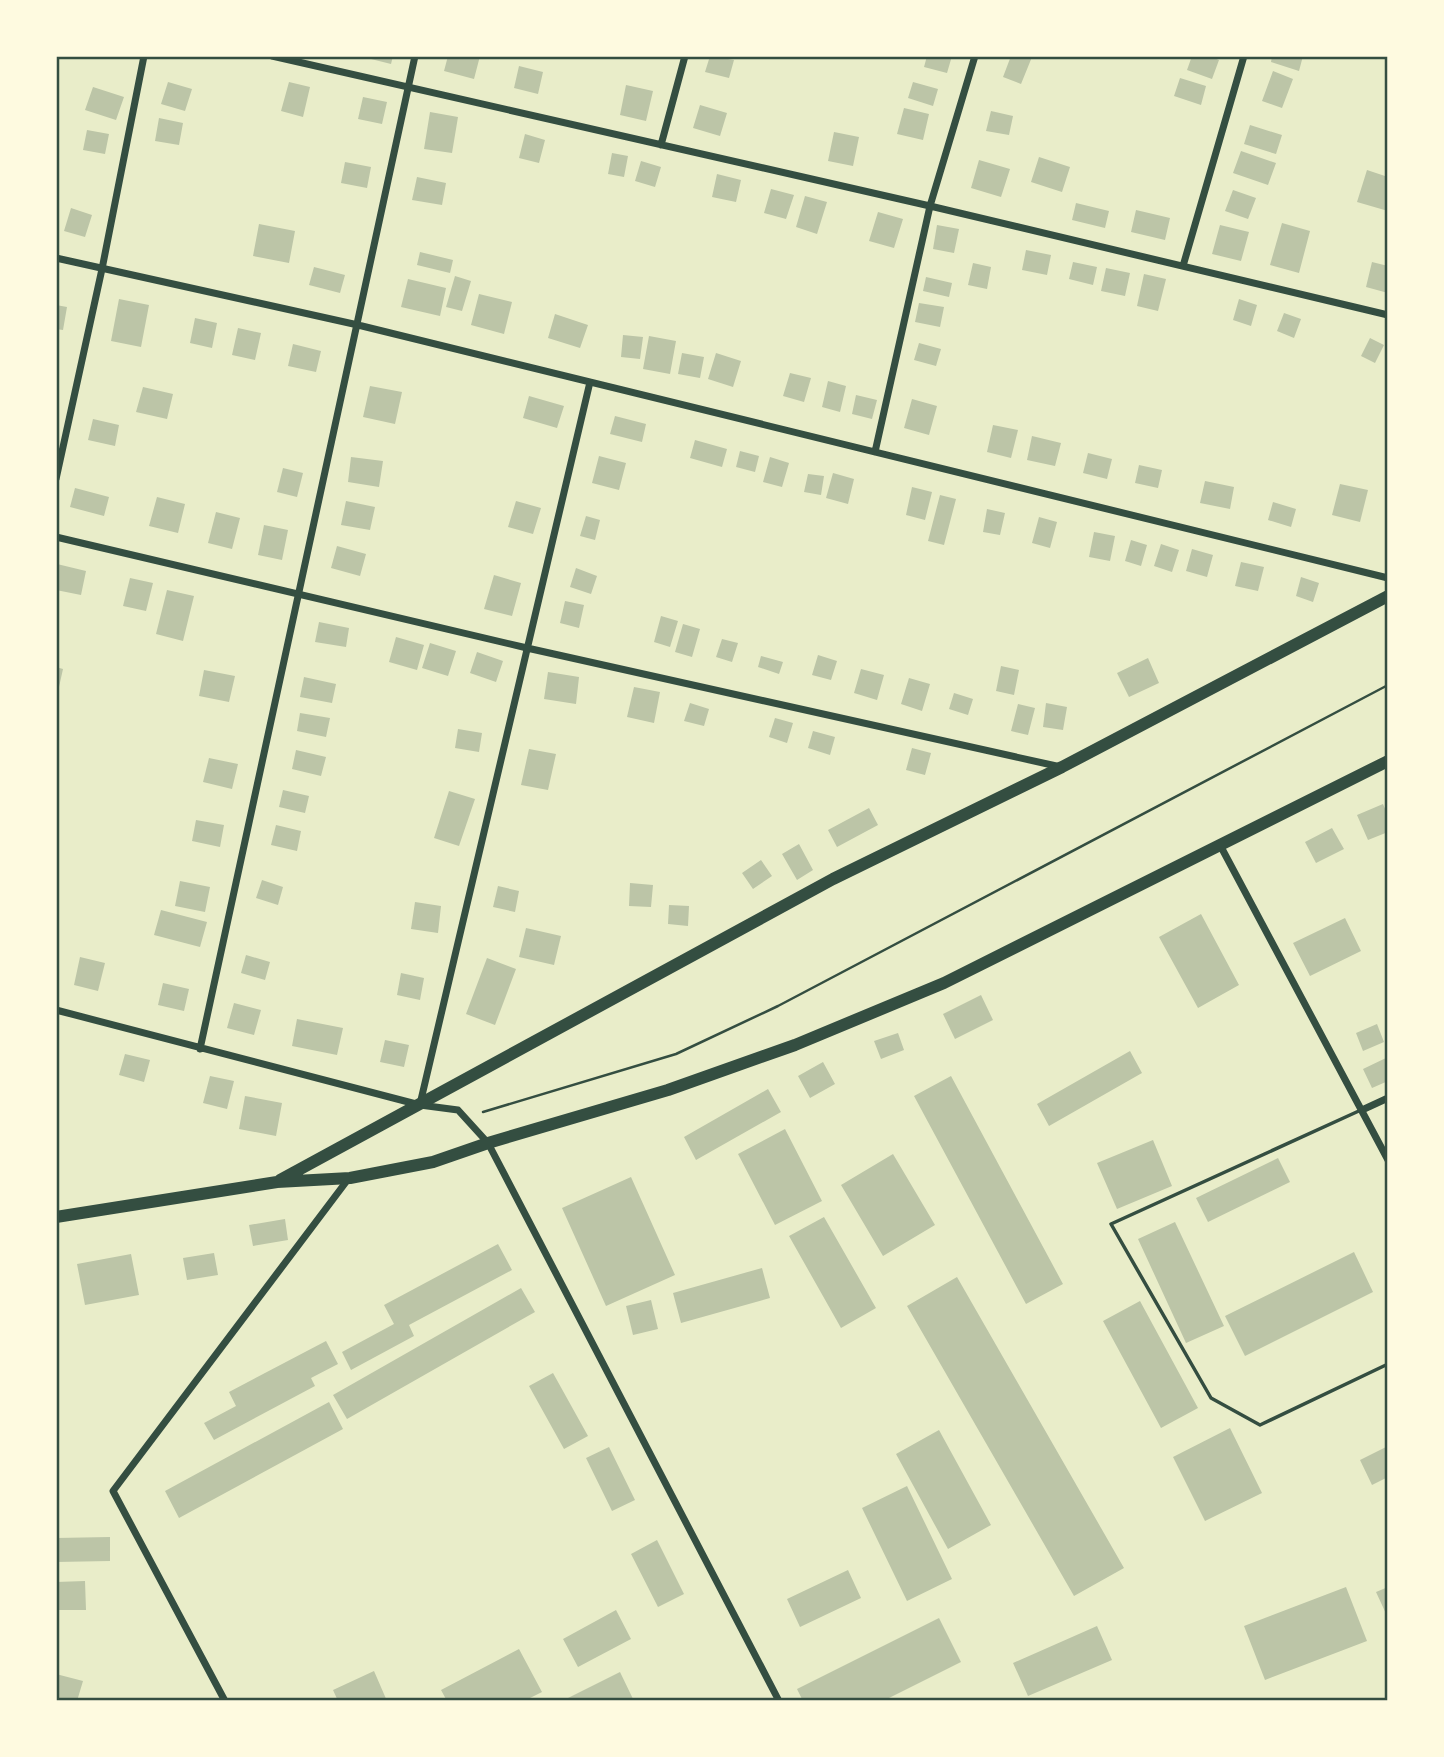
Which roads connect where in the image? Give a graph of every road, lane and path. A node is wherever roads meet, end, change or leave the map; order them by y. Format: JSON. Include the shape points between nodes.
{"nodes":[{"id":1,"x":144,"y":56,"type":"edge"},
{"id":2,"x":272,"y":56,"type":"edge"},
{"id":3,"x":415,"y":56,"type":"edge"},
{"id":4,"x":685,"y":56,"type":"edge"},
{"id":5,"x":975,"y":56,"type":"edge"},
{"id":6,"x":1244,"y":56,"type":"edge"},
{"id":7,"x":408,"y":87,"type":"junction"},
{"id":8,"x":660,"y":145,"type":"junction"},
{"id":9,"x":929,"y":206,"type":"junction"},
{"id":10,"x":56,"y":258,"type":"edge"},
{"id":11,"x":1183,"y":266,"type":"junction"},
{"id":12,"x":102,"y":269,"type":"junction"},
{"id":13,"x":1388,"y":315,"type":"edge"},
{"id":14,"x":358,"y":325,"type":"junction"},
{"id":15,"x":590,"y":382,"type":"junction"},
{"id":16,"x":875,"y":452,"type":"junction"},
{"id":17,"x":56,"y":479,"type":"edge"},
{"id":18,"x":56,"y":537,"type":"edge"},
{"id":19,"x":1388,"y":578,"type":"edge"},
{"id":20,"x":298,"y":594,"type":"junction"},
{"id":21,"x":1388,"y":596,"type":"edge"},
{"id":22,"x":527,"y":648,"type":"junction"},
{"id":23,"x":1388,"y":685,"type":"edge"},
{"id":24,"x":1388,"y":761,"type":"edge"},
{"id":25,"x":1062,"y":767,"type":"junction"},
{"id":26,"x":1220,"y":845,"type":"junction"},
{"id":27,"x":56,"y":1010,"type":"edge"},
{"id":28,"x":201,"y":1049,"type":"junction"},
{"id":29,"x":1388,"y":1098,"type":"edge"},
{"id":30,"x":420,"y":1105,"type":"junction"},
{"id":31,"x":1362,"y":1110,"type":"junction"},
{"id":32,"x":484,"y":1112,"type":"dead end"},
{"id":33,"x":488,"y":1143,"type":"junction"},
{"id":34,"x":1388,"y":1160,"type":"edge"},
{"id":35,"x":350,"y":1178,"type":"junction"},
{"id":36,"x":277,"y":1182,"type":"junction"},
{"id":37,"x":56,"y":1217,"type":"edge"},
{"id":38,"x":1388,"y":1364,"type":"edge"},
{"id":39,"x":225,"y":1701,"type":"edge"},
{"id":40,"x":779,"y":1701,"type":"edge"}],
"edges":[{"from":1,"to":12,"type":"street"},
{"from":2,"to":7,"type":"street"},
{"from":3,"to":7,"type":"street"},
{"from":4,"to":8,"type":"street"},
{"from":5,"to":9,"type":"street"},
{"from":6,"to":11,"type":"street"},
{"from":7,"to":8,"type":"street"},
{"from":7,"to":14,"type":"street"},
{"from":8,"to":9,"type":"street"},
{"from":9,"to":11,"type":"street"},
{"from":9,"to":16,"type":"street"},
{"from":10,"to":12,"type":"street"},
{"from":11,"to":13,"type":"street"},
{"from":12,"to":14,"type":"street"},
{"from":12,"to":17,"type":"street"},
{"from":14,"to":15,"type":"street"},
{"from":14,"to":20,"type":"street"},
{"from":15,"to":16,"type":"street"},
{"from":15,"to":22,"type":"street"},
{"from":16,"to":19,"type":"street"},
{"from":18,"to":20,"type":"street"},
{"from":20,"to":22,"type":"street"},
{"from":20,"to":28,"type":"street"},
{"from":21,"to":25,"type":"main road"},
{"from":22,"to":25,"type":"street"},
{"from":22,"to":30,"type":"street"},
{"from":23,"to":32,"type":"path","via":[[778,1006],[676,1054]]},
{"from":24,"to":26,"type":"main road"},
{"from":25,"to":30,"type":"main road","via":[[833,879]]},
{"from":26,"to":31,"type":"street"},
{"from":26,"to":33,"type":"main road","via":[[944,983],[795,1045],[668,1090]]},
{"from":27,"to":28,"type":"street"},
{"from":28,"to":30,"type":"street"},
{"from":29,"to":31,"type":"street"},
{"from":30,"to":33,"type":"street","via":[[458,1110]]},
{"from":30,"to":36,"type":"main road"},
{"from":31,"to":34,"type":"street"},
{"from":31,"to":38,"type":"lane","via":[[1111,1224],[1211,1398],[1259,1425]]},
{"from":33,"to":35,"type":"main road","via":[[433,1162]]},
{"from":33,"to":40,"type":"street"},
{"from":35,"to":36,"type":"main road"},
{"from":35,"to":39,"type":"street","via":[[113,1491]]},
{"from":36,"to":37,"type":"main road"}]}
